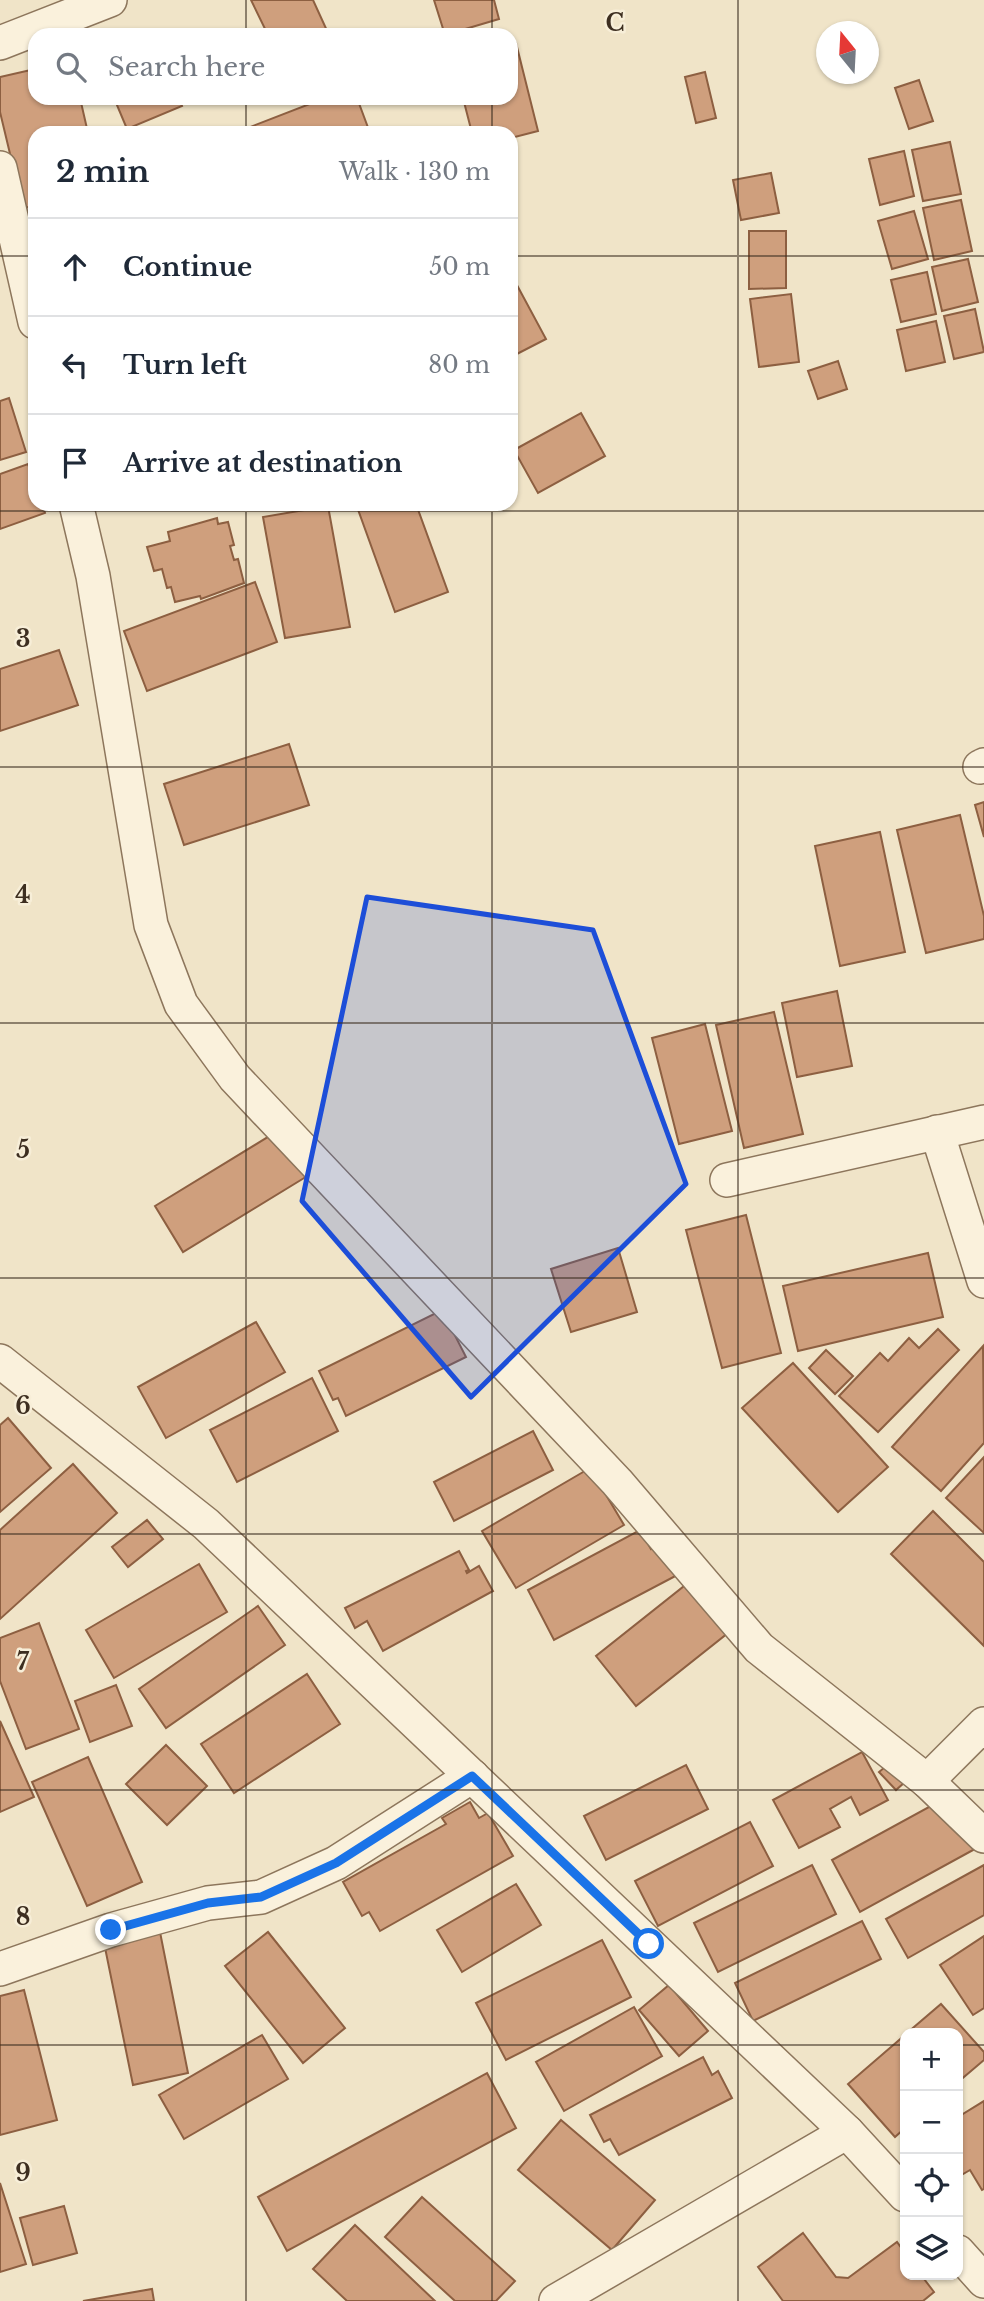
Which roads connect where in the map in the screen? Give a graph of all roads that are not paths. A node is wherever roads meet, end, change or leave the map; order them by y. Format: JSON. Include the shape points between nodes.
{"nodes":[{"id":1,"x":110,"y":0,"type":"edge"},
{"id":2,"x":38,"y":28,"type":"edge"},
{"id":3,"x":28,"y":32,"type":"edge"},
{"id":4,"x":0,"y":43,"type":"edge"},
{"id":5,"x":0,"y":168,"type":"edge"},
{"id":6,"x":28,"y":291,"type":"edge"},
{"id":7,"x":78,"y":511,"type":"edge"},
{"id":8,"x":984,"y":1122,"type":"edge"},
{"id":9,"x":937,"y":1132,"type":"junction"},
{"id":10,"x":727,"y":1180,"type":"dead end"},
{"id":11,"x":984,"y":1281,"type":"edge"},
{"id":12,"x":0,"y":1361,"type":"edge"},
{"id":13,"x":984,"y":1724,"type":"edge"},
{"id":14,"x":472,"y":1776,"type":"junction"},
{"id":15,"x":927,"y":1781,"type":"junction"},
{"id":16,"x":984,"y":1836,"type":"edge"},
{"id":17,"x":0,"y":1969,"type":"edge"},
{"id":18,"x":847,"y":2132,"type":"junction"},
{"id":19,"x":900,"y":2190,"type":"edge"},
{"id":20,"x":963,"y":2258,"type":"edge"},
{"id":21,"x":984,"y":2281,"type":"edge"},
{"id":22,"x":556,"y":2301,"type":"edge"}],
"edges":[{"from":1,"to":2,"type":"street"},
{"from":3,"to":4,"type":"street"},
{"from":5,"to":6,"type":"street"},
{"from":7,"to":15,"type":"street","via":[[93,576],[151,925],[181,1004],[235,1078],[617,1482],[759,1648]]},
{"from":8,"to":9,"type":"street"},
{"from":9,"to":10,"type":"street"},
{"from":9,"to":11,"type":"street"},
{"from":12,"to":14,"type":"street","via":[[206,1524]]},
{"from":13,"to":15,"type":"street"},
{"from":14,"to":17,"type":"street","via":[[336,1863],[261,1897],[208,1903],[111,1930]]},
{"from":14,"to":18,"type":"street"},
{"from":15,"to":16,"type":"street"},
{"from":18,"to":19,"type":"street"},
{"from":18,"to":22,"type":"street"},
{"from":20,"to":21,"type":"street"}]}
